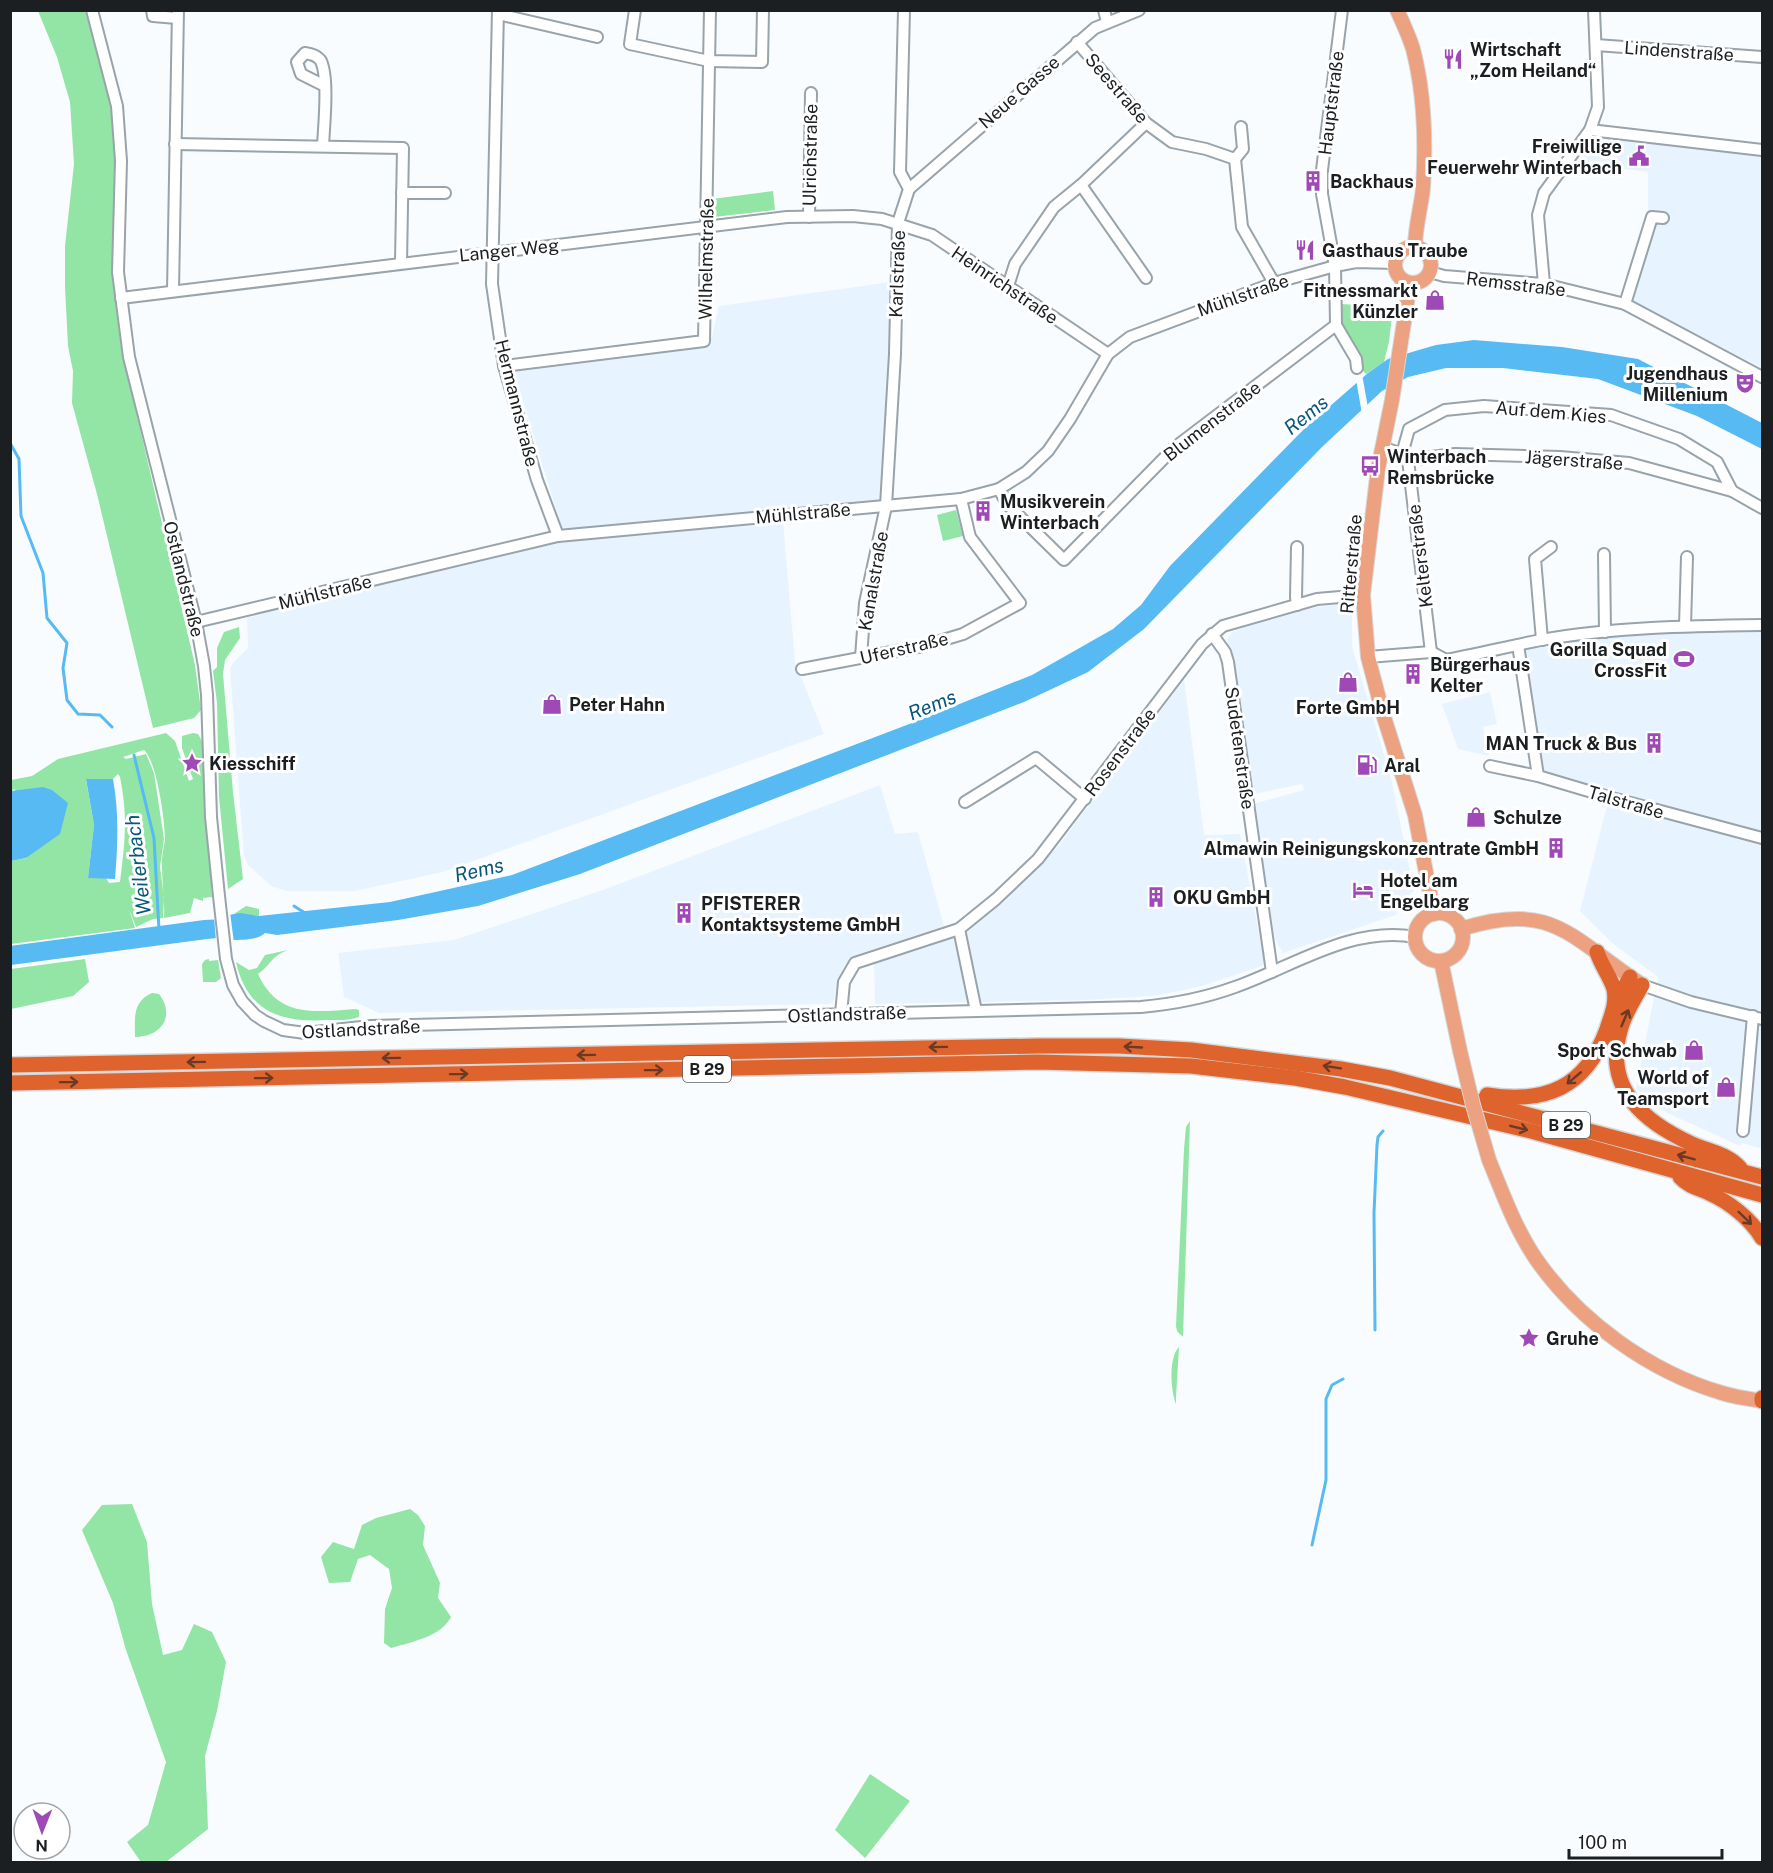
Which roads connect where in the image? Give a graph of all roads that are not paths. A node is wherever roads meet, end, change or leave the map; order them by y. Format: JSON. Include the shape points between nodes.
{"nodes":[{"id":1,"x":92,"y":10,"type":"edge"},
{"id":2,"x":152,"y":10,"type":"edge"},
{"id":3,"x":635,"y":10,"type":"edge"},
{"id":4,"x":710,"y":10,"type":"edge"},
{"id":5,"x":763,"y":10,"type":"edge"},
{"id":6,"x":904,"y":10,"type":"edge"},
{"id":7,"x":1104,"y":10,"type":"edge"},
{"id":8,"x":1139,"y":10,"type":"edge"},
{"id":9,"x":1342,"y":10,"type":"edge"},
{"id":10,"x":1397,"y":10,"type":"edge"},
{"id":11,"x":1594,"y":10,"type":"edge"},
{"id":12,"x":498,"y":12,"type":"edge"},
{"id":13,"x":178,"y":14,"type":"edge"},
{"id":14,"x":1107,"y":22,"type":"junction"},
{"id":15,"x":597,"y":37,"type":"dead end"},
{"id":16,"x":1077,"y":42,"type":"junction"},
{"id":17,"x":1596,"y":45,"type":"junction"},
{"id":18,"x":1762,"y":57,"type":"edge"},
{"id":19,"x":709,"y":62,"type":"junction"},
{"id":20,"x":325,"y":86,"type":"dead end"},
{"id":21,"x":811,"y":93,"type":"dead end"},
{"id":22,"x":1146,"y":123,"type":"junction"},
{"id":23,"x":1241,"y":127,"type":"dead end"},
{"id":24,"x":1590,"y":130,"type":"junction"},
{"id":25,"x":175,"y":144,"type":"junction"},
{"id":26,"x":323,"y":146,"type":"junction"},
{"id":27,"x":1762,"y":150,"type":"edge"},
{"id":28,"x":1235,"y":159,"type":"junction"},
{"id":29,"x":1081,"y":185,"type":"junction"},
{"id":30,"x":909,"y":189,"type":"junction"},
{"id":31,"x":402,"y":193,"type":"junction"},
{"id":32,"x":445,"y":193,"type":"dead end"},
{"id":33,"x":809,"y":217,"type":"junction"},
{"id":34,"x":1663,"y":218,"type":"dead end"},
{"id":35,"x":898,"y":223,"type":"junction"},
{"id":36,"x":706,"y":227,"type":"junction"},
{"id":37,"x":1415,"y":248,"type":"junction"},
{"id":38,"x":493,"y":252,"type":"junction"},
{"id":39,"x":401,"y":263,"type":"junction"},
{"id":40,"x":1395,"y":264,"type":"junction"},
{"id":41,"x":1335,"y":266,"type":"junction"},
{"id":42,"x":1430,"y":272,"type":"junction"},
{"id":43,"x":1146,"y":278,"type":"dead end"},
{"id":44,"x":1274,"y":283,"type":"junction"},
{"id":45,"x":1410,"y":283,"type":"junction"},
{"id":46,"x":1544,"y":284,"type":"junction"},
{"id":47,"x":1008,"y":286,"type":"junction"},
{"id":48,"x":173,"y":291,"type":"junction"},
{"id":49,"x":121,"y":298,"type":"junction"},
{"id":50,"x":1625,"y":304,"type":"junction"},
{"id":51,"x":1336,"y":325,"type":"junction"},
{"id":52,"x":1108,"y":354,"type":"junction"},
{"id":53,"x":504,"y":366,"type":"junction"},
{"id":54,"x":1357,"y":368,"type":"dead end"},
{"id":55,"x":1762,"y":378,"type":"edge"},
{"id":56,"x":1382,"y":447,"type":"junction"},
{"id":57,"x":1405,"y":457,"type":"junction"},
{"id":58,"x":999,"y":489,"type":"junction"},
{"id":59,"x":1732,"y":491,"type":"junction"},
{"id":60,"x":961,"y":499,"type":"junction"},
{"id":61,"x":886,"y":506,"type":"junction"},
{"id":62,"x":1762,"y":508,"type":"edge"},
{"id":63,"x":558,"y":536,"type":"junction"},
{"id":64,"x":1297,"y":547,"type":"dead end"},
{"id":65,"x":1551,"y":547,"type":"dead end"},
{"id":66,"x":1604,"y":554,"type":"dead end"},
{"id":67,"x":1687,"y":557,"type":"dead end"},
{"id":68,"x":1363,"y":596,"type":"junction"},
{"id":69,"x":1297,"y":605,"type":"junction"},
{"id":70,"x":196,"y":622,"type":"junction"},
{"id":71,"x":1762,"y":625,"type":"edge"},
{"id":72,"x":1685,"y":626,"type":"junction"},
{"id":73,"x":1605,"y":632,"type":"junction"},
{"id":74,"x":1212,"y":634,"type":"junction"},
{"id":75,"x":1542,"y":640,"type":"junction"},
{"id":76,"x":1518,"y":645,"type":"junction"},
{"id":77,"x":1431,"y":652,"type":"junction"},
{"id":78,"x":861,"y":657,"type":"junction"},
{"id":79,"x":1368,"y":657,"type":"junction"},
{"id":80,"x":802,"y":669,"type":"dead end"},
{"id":81,"x":1490,"y":766,"type":"dead end"},
{"id":82,"x":1538,"y":776,"type":"junction"},
{"id":83,"x":1085,"y":799,"type":"junction"},
{"id":84,"x":965,"y":802,"type":"dead end"},
{"id":85,"x":1762,"y":838,"type":"edge"},
{"id":86,"x":1434,"y":914,"type":"junction"},
{"id":87,"x":959,"y":929,"type":"junction"},
{"id":88,"x":1461,"y":929,"type":"junction"},
{"id":89,"x":1415,"y":937,"type":"junction"},
{"id":90,"x":1597,"y":951,"type":"junction"},
{"id":91,"x":1441,"y":961,"type":"junction"},
{"id":92,"x":1272,"y":972,"type":"junction"},
{"id":93,"x":1636,"y":981,"type":"junction"},
{"id":94,"x":1614,"y":1008,"type":"junction"},
{"id":95,"x":976,"y":1011,"type":"junction"},
{"id":96,"x":841,"y":1014,"type":"junction"},
{"id":97,"x":1758,"y":1018,"type":"edge"},
{"id":98,"x":10,"y":1065,"type":"edge"},
{"id":99,"x":1390,"y":1078,"type":"junction"},
{"id":100,"x":10,"y":1083,"type":"edge"},
{"id":101,"x":1743,"y":1131,"type":"dead end"},
{"id":102,"x":1672,"y":1171,"type":"junction"},
{"id":103,"x":1742,"y":1172,"type":"junction"},
{"id":104,"x":1762,"y":1177,"type":"edge"},
{"id":105,"x":1762,"y":1195,"type":"edge"},
{"id":106,"x":1762,"y":1239,"type":"edge"},
{"id":107,"x":1762,"y":1400,"type":"edge"}],
"edges":[{"from":1,"to":49,"type":"street","name":"Ostlandstraße","via":[[117,106]]},
{"from":2,"to":13,"type":"street","via":[[153,16]]},
{"from":3,"to":19,"type":"street","via":[[630,44]]},
{"from":4,"to":19,"type":"street","name":"Wilhelmstraße"},
{"from":5,"to":19,"type":"street","via":[[762,62]]},
{"from":6,"to":30,"type":"street","via":[[900,172]]},
{"from":7,"to":14,"type":"street"},
{"from":8,"to":14,"type":"street","name":"Neue Gasse"},
{"from":9,"to":41,"type":"street","name":"Hauptstraße","via":[[1322,170],[1322,194]]},
{"from":10,"to":37,"type":"main road","via":[[1412,47],[1422,91],[1425,139]]},
{"from":11,"to":17,"type":"street"},
{"from":12,"to":15,"type":"street","name":"Hermannstraße"},
{"from":12,"to":38,"type":"street","name":"Hermannstraße"},
{"from":13,"to":25,"type":"street"},
{"from":14,"to":16,"type":"street","name":"Neue Gasse"},
{"from":16,"to":22,"type":"street","name":"Seestraße"},
{"from":16,"to":30,"type":"street","name":"Neue Gasse"},
{"from":17,"to":18,"type":"street","name":"Lindenstraße"},
{"from":17,"to":24,"type":"street","via":[[1598,107]]},
{"from":19,"to":36,"type":"street","name":"Wilhelmstraße"},
{"from":20,"to":26,"type":"street"},
{"from":21,"to":33,"type":"street","name":"Ulrichstraße"},
{"from":22,"to":28,"type":"street","name":"Seestraße","via":[[1172,141]]},
{"from":22,"to":29,"type":"street"},
{"from":23,"to":28,"type":"street","via":[[1243,149]]},
{"from":24,"to":27,"type":"street"},
{"from":24,"to":46,"type":"street","via":[[1544,193],[1538,215]]},
{"from":25,"to":26,"type":"street"},
{"from":25,"to":48,"type":"street"},
{"from":26,"to":31,"type":"street","via":[[403,148]]},
{"from":28,"to":44,"type":"street","via":[[1242,227]]},
{"from":29,"to":43,"type":"street"},
{"from":29,"to":47,"type":"street","via":[[1054,207],[1015,264]]},
{"from":30,"to":35,"type":"street","name":"Karlstraße"},
{"from":31,"to":32,"type":"street"},
{"from":31,"to":39,"type":"street"},
{"from":33,"to":35,"type":"street","name":"Langer Weg","via":[[853,216]]},
{"from":33,"to":36,"type":"street","name":"Langer Weg"},
{"from":34,"to":50,"type":"street","via":[[1652,217]]},
{"from":35,"to":47,"type":"street","name":"Heinrichstraße","via":[[932,235]]},
{"from":35,"to":61,"type":"street","name":"Karlstraße"},
{"from":36,"to":38,"type":"street","name":"Langer Weg"},
{"from":36,"to":53,"type":"street","name":"Wilhelmstraße","via":[[704,341]]},
{"from":37,"to":40,"type":"main road","via":[[1404,250]]},
{"from":37,"to":42,"type":"main road","via":[[1428,256]]},
{"from":38,"to":39,"type":"street","name":"Langer Weg"},
{"from":38,"to":53,"type":"street","name":"Hermannstraße","via":[[492,284]]},
{"from":39,"to":48,"type":"street","name":"Langer Weg"},
{"from":40,"to":41,"type":"street","name":"Mühlstraße","via":[[1356,262]]},
{"from":40,"to":45,"type":"main road","via":[[1397,274]]},
{"from":41,"to":44,"type":"street","name":"Mühlstraße"},
{"from":41,"to":51,"type":"street","name":"Hauptstraße"},
{"from":42,"to":45,"type":"main road","via":[[1422,281]]},
{"from":42,"to":46,"type":"street","name":"Remsstraße"},
{"from":44,"to":52,"type":"street","name":"Mühlstraße","via":[[1130,337]]},
{"from":45,"to":56,"type":"main road","name":"Ritterstraße"},
{"from":46,"to":50,"type":"street","name":"Remsstraße"},
{"from":47,"to":52,"type":"street","name":"Heinrichstraße"},
{"from":48,"to":49,"type":"street","name":"Langer Weg"},
{"from":49,"to":70,"type":"street","name":"Ostlandstraße","via":[[129,357]]},
{"from":50,"to":55,"type":"street","name":"Remsstraße"},
{"from":51,"to":54,"type":"street","via":[[1356,359]]},
{"from":51,"to":58,"type":"street","name":"Blumenstraße","via":[[1174,448],[1064,560],[1007,504]]},
{"from":52,"to":58,"type":"street","name":"Mühlstraße","via":[[1048,451],[1026,472]]},
{"from":53,"to":63,"type":"street","name":"Hermannstraße","via":[[537,480]]},
{"from":56,"to":57,"type":"street","name":"Jägerstraße"},
{"from":56,"to":68,"type":"main road","name":"Ritterstraße"},
{"from":57,"to":59,"type":"street","name":"Jägerstraße","via":[[1560,457],[1629,464]]},
{"from":57,"to":59,"type":"street","name":"Auf dem Kies","via":[[1409,429],[1445,410],[1484,406],[1611,415],[1679,439],[1717,462]]},
{"from":57,"to":77,"type":"street","name":"Kelterstraße"},
{"from":58,"to":60,"type":"street","name":"Mühlstraße"},
{"from":59,"to":62,"type":"street","name":"Jägerstraße"},
{"from":60,"to":61,"type":"street","name":"Mühlstraße"},
{"from":60,"to":78,"type":"street","name":"Uferstraße","via":[[970,537],[1020,603],[963,634]]},
{"from":61,"to":63,"type":"street","name":"Mühlstraße"},
{"from":61,"to":78,"type":"street","name":"Kanalstraße","via":[[865,603]]},
{"from":63,"to":70,"type":"street","name":"Mühlstraße"},
{"from":64,"to":69,"type":"street"},
{"from":65,"to":75,"type":"street","via":[[1535,559]]},
{"from":66,"to":73,"type":"street"},
{"from":67,"to":72,"type":"street"},
{"from":68,"to":69,"type":"street","name":"Rosenstraße","via":[[1317,599]]},
{"from":68,"to":79,"type":"main road","name":"Ritterstraße"},
{"from":69,"to":74,"type":"street","name":"Rosenstraße","via":[[1223,626]]},
{"from":70,"to":96,"type":"street","name":"Ostlandstraße","via":[[207,695],[211,817],[226,959],[233,984],[249,1008],[264,1021],[283,1030],[315,1032],[371,1026]]},
{"from":71,"to":72,"type":"street"},
{"from":72,"to":73,"type":"street"},
{"from":73,"to":75,"type":"street"},
{"from":74,"to":83,"type":"street","name":"Rosenstraße"},
{"from":74,"to":92,"type":"street","name":"Sudetenstraße","via":[[1228,662]]},
{"from":75,"to":76,"type":"street"},
{"from":76,"to":77,"type":"street","via":[[1446,660]]},
{"from":76,"to":82,"type":"street"},
{"from":77,"to":79,"type":"street"},
{"from":78,"to":80,"type":"street","name":"Uferstraße"},
{"from":79,"to":86,"type":"main road","name":"Ritterstraße","via":[[1415,815]]},
{"from":81,"to":82,"type":"street","name":"Talstraße"},
{"from":82,"to":85,"type":"street","name":"Talstraße"},
{"from":83,"to":84,"type":"street","via":[[1036,758]]},
{"from":83,"to":87,"type":"street","name":"Rosenstraße","via":[[1038,859]]},
{"from":86,"to":88,"type":"main road","via":[[1447,915]]},
{"from":86,"to":89,"type":"main road","via":[[1422,920]]},
{"from":87,"to":95,"type":"street"},
{"from":87,"to":96,"type":"street","name":"Rosenstraße","via":[[855,963],[844,982]]},
{"from":88,"to":90,"type":"main road","via":[[1489,920],[1535,920],[1557,927]]},
{"from":88,"to":91,"type":"main road","via":[[1459,950]]},
{"from":89,"to":91,"type":"main road","via":[[1423,955]]},
{"from":89,"to":92,"type":"street","name":"Ostlandstraße","via":[[1373,935]]},
{"from":90,"to":93,"type":"main road"},
{"from":90,"to":94,"type":"highway","via":[[1614,989]]},
{"from":91,"to":107,"type":"main road","bridge":true,"via":[[1489,1160],[1514,1220],[1537,1259],[1574,1304],[1620,1344],[1677,1377],[1723,1394]]},
{"from":92,"to":95,"type":"street","name":"Ostlandstraße","via":[[1215,994],[1160,1005]]},
{"from":93,"to":94,"type":"highway"},
{"from":93,"to":97,"type":"street","via":[[1690,1002]]},
{"from":103,"to":93,"type":"highway","one_way":true,"via":[[1732,1159],[1660,1128],[1635,1107],[1624,1089],[1617,1065],[1617,1045]]},
{"from":94,"to":99,"type":"highway","one_way":true,"via":[[1589,1064],[1569,1083],[1544,1095],[1502,1097],[1408,1077]]},
{"from":95,"to":96,"type":"street","name":"Ostlandstraße"},
{"from":97,"to":101,"type":"street"},
{"from":99,"to":98,"type":"highway","number":"B 29","one_way":true,"via":[[1245,1055],[1108,1046]]},
{"from":103,"to":99,"type":"highway","number":"B 29","one_way":true},
{"from":100,"to":102,"type":"highway","number":"B 29","one_way":true,"via":[[1037,1062],[1191,1066],[1295,1078],[1401,1099]]},
{"from":102,"to":105,"type":"highway","number":"B 29"},
{"from":102,"to":106,"type":"highway","one_way":true,"via":[[1686,1184],[1730,1205]]},
{"from":103,"to":104,"type":"highway","number":"B 29"}]}
